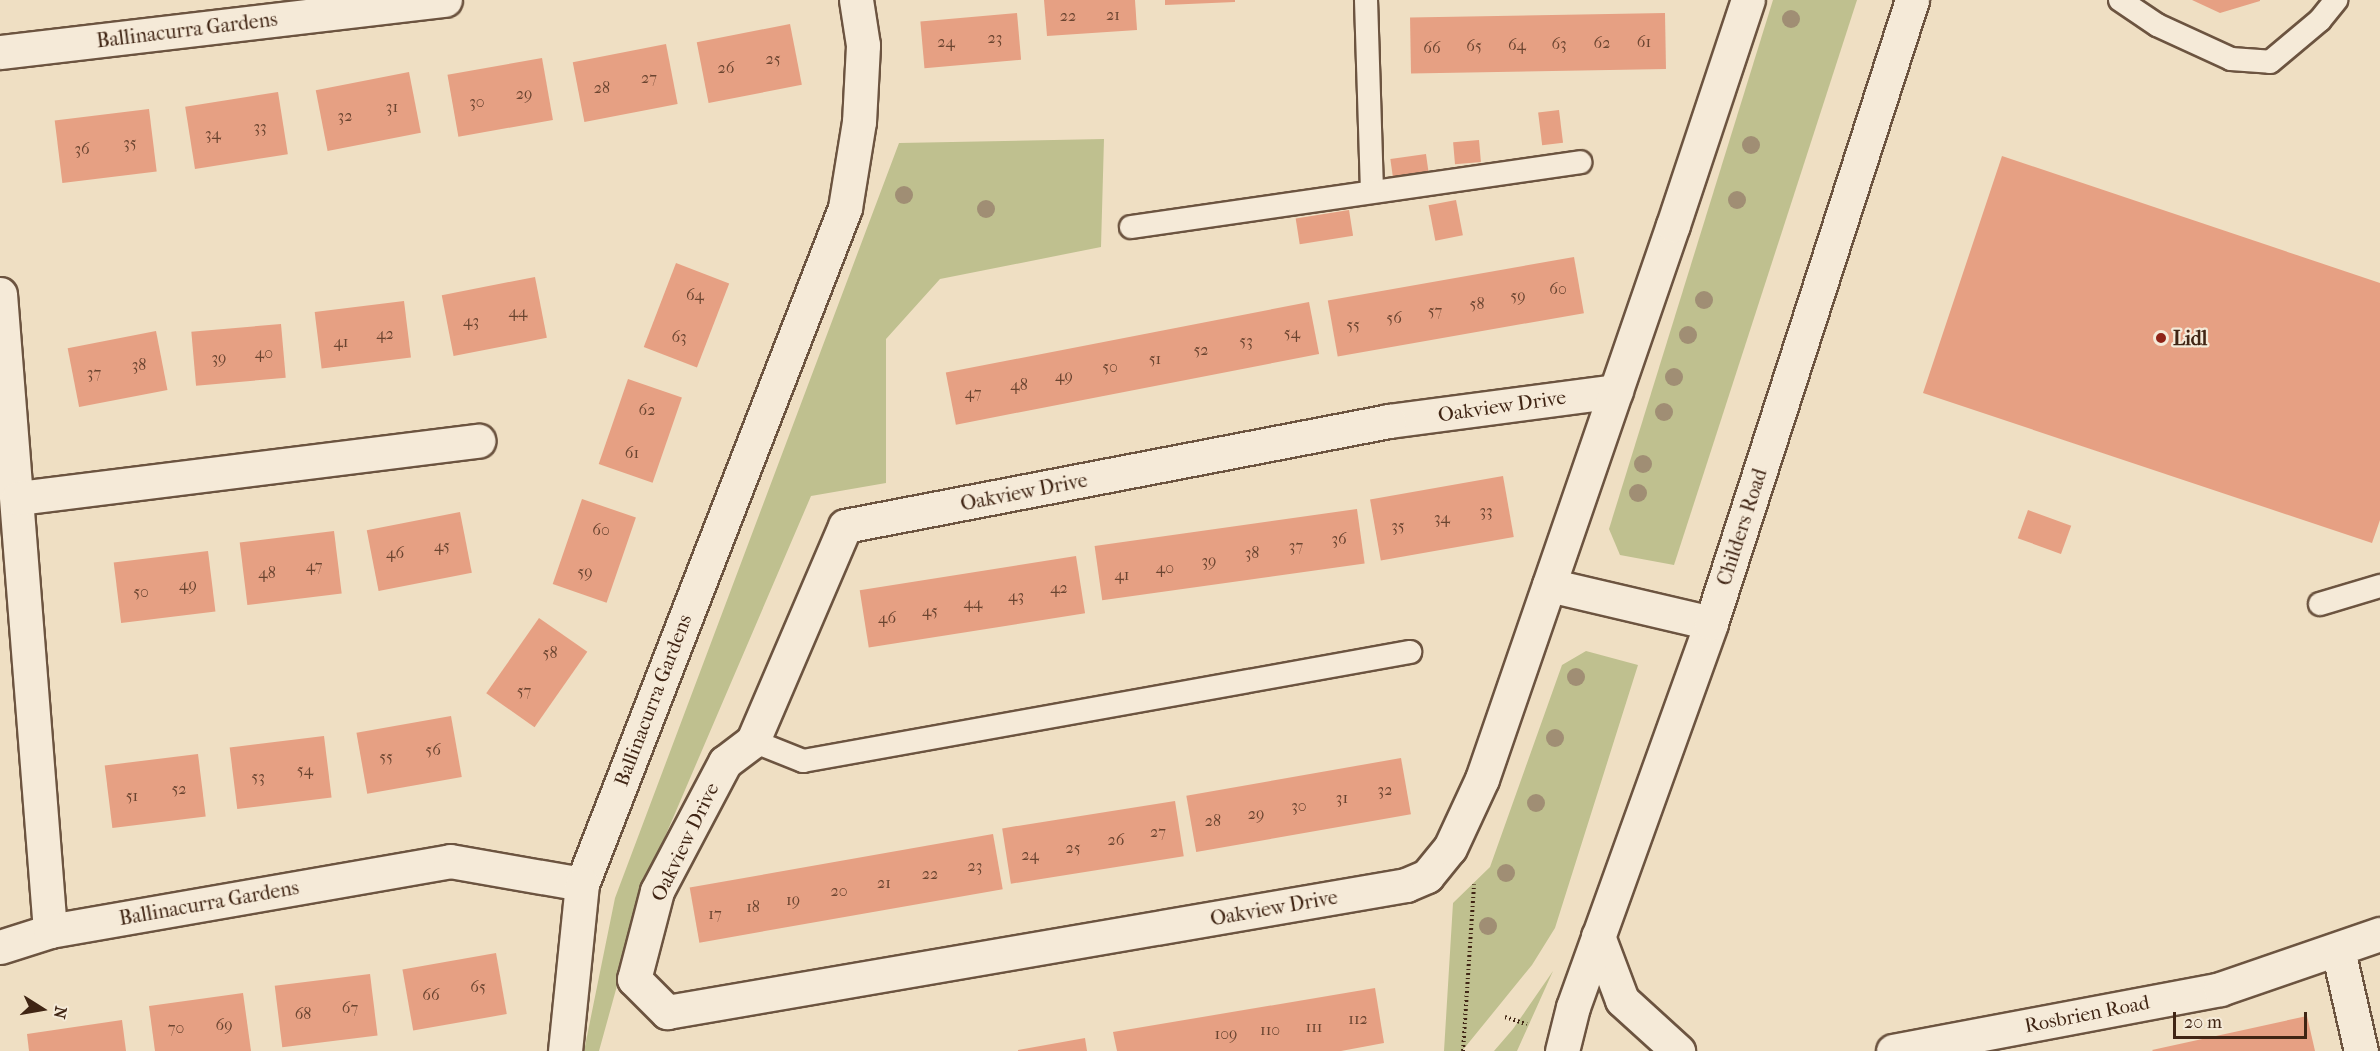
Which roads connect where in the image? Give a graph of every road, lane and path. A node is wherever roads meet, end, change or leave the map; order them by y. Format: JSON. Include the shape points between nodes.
{"nodes":[{"id":1,"x":445,"y":0,"type":"edge"},
{"id":2,"x":856,"y":0,"type":"edge"},
{"id":3,"x":1366,"y":0,"type":"edge"},
{"id":4,"x":1748,"y":0,"type":"edge"},
{"id":5,"x":1912,"y":0,"type":"edge"},
{"id":6,"x":2120,"y":0,"type":"edge"},
{"id":7,"x":2336,"y":0,"type":"edge"},
{"id":8,"x":0,"y":52,"type":"edge"},
{"id":9,"x":1580,"y":162,"type":"dead end"},
{"id":10,"x":1372,"y":190,"type":"junction"},
{"id":11,"x":1131,"y":227,"type":"dead end"},
{"id":12,"x":0,"y":294,"type":"edge"},
{"id":13,"x":1616,"y":391,"type":"junction"},
{"id":14,"x":478,"y":441,"type":"dead end"},
{"id":15,"x":18,"y":498,"type":"junction"},
{"id":16,"x":1549,"y":585,"type":"junction"},
{"id":17,"x":2380,"y":586,"type":"edge"},
{"id":18,"x":2319,"y":604,"type":"dead end"},
{"id":19,"x":1711,"y":624,"type":"junction"},
{"id":20,"x":1410,"y":652,"type":"dead end"},
{"id":21,"x":753,"y":741,"type":"junction"},
{"id":22,"x":1474,"y":874,"type":"dead end"},
{"id":23,"x":582,"y":884,"type":"junction"},
{"id":24,"x":50,"y":931,"type":"junction"},
{"id":25,"x":2380,"y":934,"type":"edge"},
{"id":26,"x":1598,"y":936,"type":"junction"},
{"id":27,"x":0,"y":947,"type":"edge"},
{"id":28,"x":2338,"y":950,"type":"junction"},
{"id":29,"x":565,"y":1051,"type":"edge"},
{"id":30,"x":1463,"y":1051,"type":"edge"},
{"id":31,"x":1562,"y":1051,"type":"edge"},
{"id":32,"x":1678,"y":1051,"type":"edge"},
{"id":33,"x":1893,"y":1051,"type":"edge"},
{"id":34,"x":2361,"y":1051,"type":"edge"}],
"edges":[{"from":1,"to":8,"type":"street","name":"Ballinacurra Gardens"},
{"from":2,"to":23,"type":"street","name":"Ballinacurra Gardens","via":[[862,45],[859,122],[845,208]]},
{"from":3,"to":10,"type":"lane"},
{"from":4,"to":13,"type":"street","name":"Oakview Drive"},
{"from":5,"to":19,"type":"street","name":"Childers Road"},
{"from":6,"to":7,"type":"lane","via":[[2157,25],[2231,59],[2270,62],[2320,21]]},
{"from":9,"to":10,"type":"lane"},
{"from":10,"to":11,"type":"lane"},
{"from":12,"to":15,"type":"street"},
{"from":13,"to":16,"type":"street","name":"Oakview Drive"},
{"from":13,"to":21,"type":"street","name":"Oakview Drive","via":[[1389,421],[845,526]]},
{"from":14,"to":15,"type":"street"},
{"from":15,"to":24,"type":"street"},
{"from":16,"to":19,"type":"street"},
{"from":16,"to":21,"type":"street","name":"Oakview Drive","via":[[1482,780],[1450,848],[1427,876],[1406,885],[667,1012],[634,979],[657,891],[726,762]]},
{"from":17,"to":18,"type":"lane"},
{"from":19,"to":26,"type":"street","name":"Childers Road"},
{"from":20,"to":21,"type":"lane","via":[[804,761]]},
{"from":22,"to":30,"type":"path"},
{"from":23,"to":24,"type":"street","name":"Ballinacurra Gardens","via":[[450,861]]},
{"from":23,"to":29,"type":"street"},
{"from":24,"to":27,"type":"street","name":"Ballinacurra Gardens"},
{"from":25,"to":28,"type":"street","name":"Rosbrien Road"},
{"from":26,"to":31,"type":"street","name":"Childers Road"},
{"from":26,"to":32,"type":"street","via":[[1622,1000]]},
{"from":28,"to":33,"type":"street","name":"Rosbrien Road","via":[[2220,989]]},
{"from":28,"to":34,"type":"street"}]}
